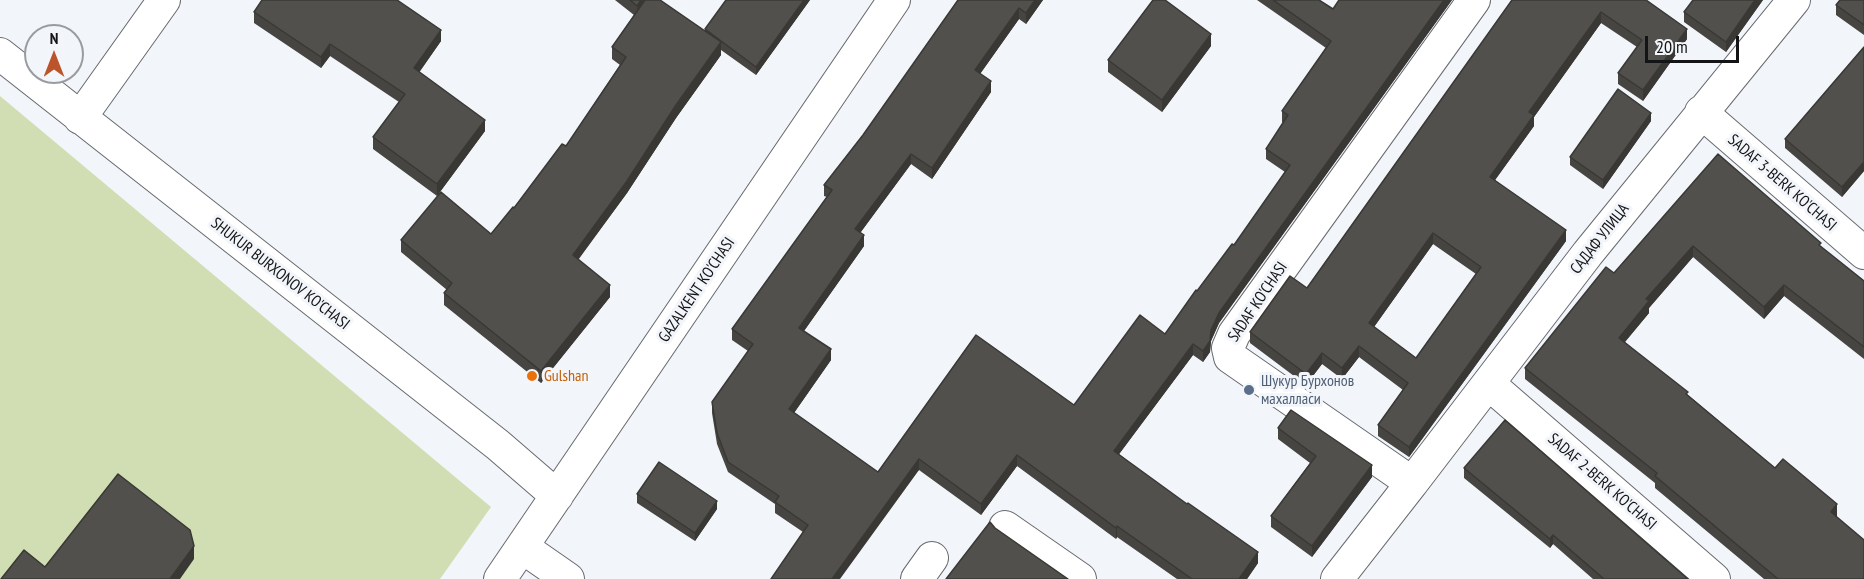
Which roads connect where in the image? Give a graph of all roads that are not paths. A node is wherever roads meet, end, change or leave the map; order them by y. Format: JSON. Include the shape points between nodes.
{"nodes":[{"id":1,"x":164,"y":0,"type":"edge"},
{"id":2,"x":894,"y":0,"type":"edge"},
{"id":3,"x":1474,"y":0,"type":"edge"},
{"id":4,"x":1794,"y":0,"type":"edge"},
{"id":5,"x":0,"y":54,"type":"edge"},
{"id":6,"x":1701,"y":112,"type":"junction"},
{"id":7,"x":80,"y":118,"type":"junction"},
{"id":8,"x":1864,"y":253,"type":"edge"},
{"id":9,"x":1489,"y":384,"type":"junction"},
{"id":10,"x":1412,"y":483,"type":"junction"},
{"id":11,"x":557,"y":496,"type":"junction"},
{"id":12,"x":1005,"y":527,"type":"dead end"},
{"id":13,"x":522,"y":547,"type":"junction"},
{"id":14,"x":500,"y":579,"type":"edge"},
{"id":15,"x":568,"y":579,"type":"edge"},
{"id":16,"x":1080,"y":579,"type":"edge"},
{"id":17,"x":1337,"y":579,"type":"edge"},
{"id":18,"x":1714,"y":579,"type":"edge"}],
"edges":[{"from":1,"to":7,"type":"street"},
{"from":2,"to":11,"type":"street","name":"GAZALKENT KO'CHASI"},
{"from":3,"to":10,"type":"street","name":"SADAF KO'CHASI","via":[[1234,334],[1228,348],[1230,357]]},
{"from":4,"to":6,"type":"street","name":"САДАФ УЛИЦА"},
{"from":5,"to":7,"type":"street","name":"SHUKUR BURXONOV KO'CHASI"},
{"from":6,"to":8,"type":"street","name":"SADAF 3-BERK KO'CHASI"},
{"from":6,"to":9,"type":"street","name":"САДАФ УЛИЦА"},
{"from":7,"to":11,"type":"street","name":"SHUKUR BURXONOV KO'CHASI","via":[[498,445]]},
{"from":9,"to":10,"type":"street","name":"САДАФ УЛИЦА"},
{"from":9,"to":18,"type":"street","name":"SADAF 2-BERK KO'CHASI"},
{"from":10,"to":17,"type":"street"},
{"from":11,"to":13,"type":"street","name":"GAZALKENT KO'CHASI"},
{"from":12,"to":16,"type":"street"},
{"from":13,"to":14,"type":"street","name":"GAZALKENT KO'CHASI"},
{"from":13,"to":15,"type":"street"}]}
